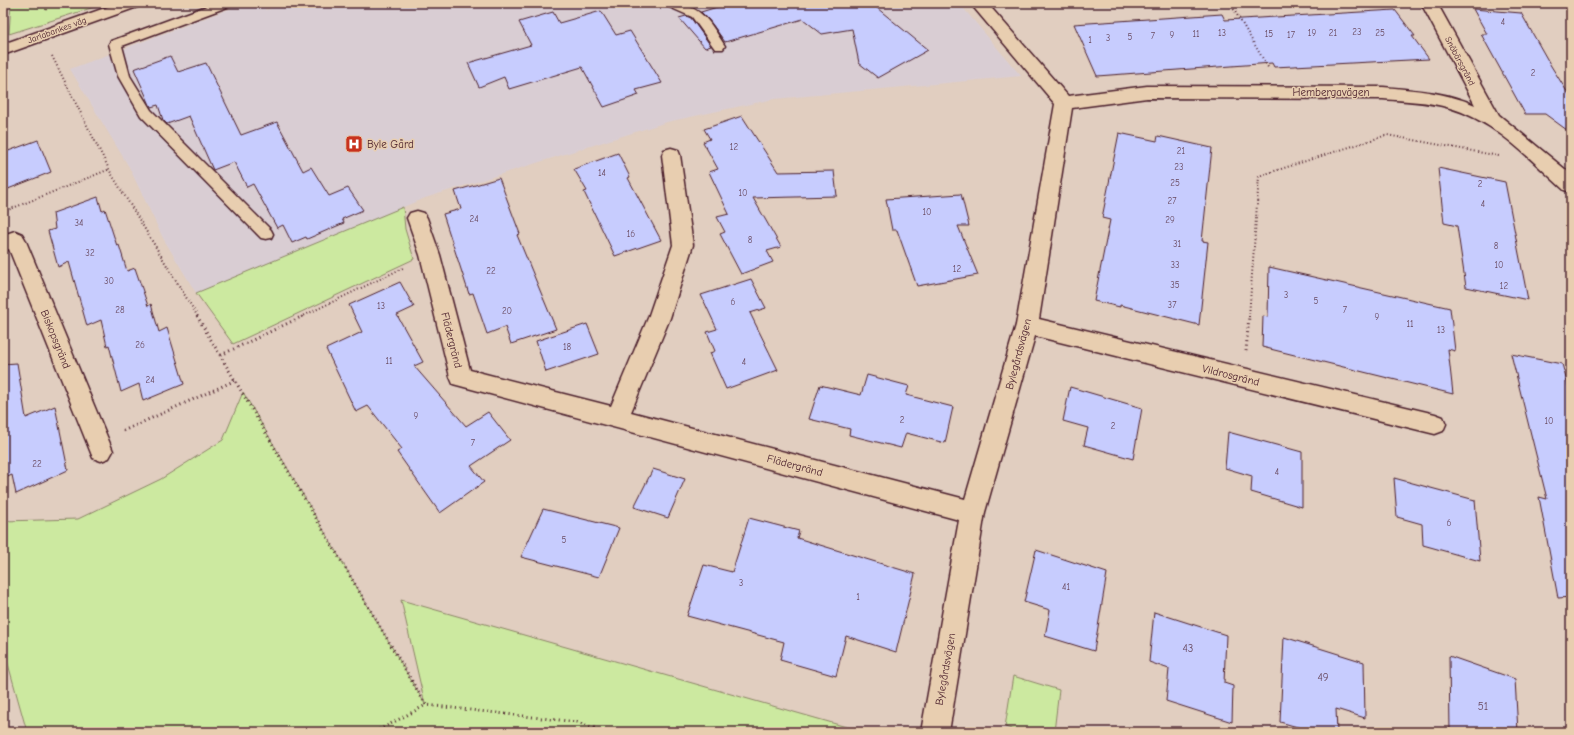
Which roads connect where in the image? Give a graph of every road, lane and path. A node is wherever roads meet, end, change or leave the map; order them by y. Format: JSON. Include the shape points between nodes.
{"nodes":[{"id":1,"x":47,"y":3,"type":"edge"},
{"id":2,"x":134,"y":3,"type":"edge"},
{"id":3,"x":226,"y":3,"type":"edge"},
{"id":4,"x":672,"y":3,"type":"edge"},
{"id":5,"x":978,"y":3,"type":"edge"},
{"id":6,"x":1230,"y":3,"type":"edge"},
{"id":7,"x":1429,"y":3,"type":"edge"},
{"id":8,"x":41,"y":36,"type":"junction"},
{"id":9,"x":719,"y":46,"type":"dead end"},
{"id":10,"x":3,"y":50,"type":"edge"},
{"id":11,"x":1270,"y":72,"type":"dead end"},
{"id":12,"x":1064,"y":104,"type":"junction"},
{"id":13,"x":1492,"y":119,"type":"junction"},
{"id":14,"x":671,"y":155,"type":"dead end"},
{"id":15,"x":1503,"y":157,"type":"dead end"},
{"id":16,"x":110,"y":170,"type":"junction"},
{"id":17,"x":1571,"y":185,"type":"edge"},
{"id":18,"x":3,"y":212,"type":"edge"},
{"id":19,"x":417,"y":218,"type":"dead end"},
{"id":20,"x":266,"y":234,"type":"dead end"},
{"id":21,"x":3,"y":243,"type":"edge"},
{"id":22,"x":430,"y":255,"type":"junction"},
{"id":23,"x":1027,"y":325,"type":"junction"},
{"id":24,"x":221,"y":355,"type":"junction"},
{"id":25,"x":1244,"y":378,"type":"junction"},
{"id":26,"x":236,"y":380,"type":"junction"},
{"id":27,"x":617,"y":418,"type":"junction"},
{"id":28,"x":1435,"y":424,"type":"dead end"},
{"id":29,"x":100,"y":446,"type":"joint"},
{"id":30,"x":973,"y":512,"type":"junction"},
{"id":31,"x":426,"y":705,"type":"junction"},
{"id":32,"x":376,"y":732,"type":"edge"},
{"id":33,"x":605,"y":732,"type":"edge"},
{"id":34,"x":934,"y":732,"type":"edge"}],
"edges":[{"from":1,"to":8,"type":"path"},
{"from":2,"to":8,"type":"street","name":"Jarlabankes väg"},
{"from":3,"to":20,"type":"lane","via":[[114,44],[124,76],[146,113]]},
{"from":4,"to":9,"type":"lane","via":[[696,14]]},
{"from":5,"to":12,"type":"street"},
{"from":6,"to":11,"type":"path"},
{"from":7,"to":13,"type":"street","name":"Snöbärsgränd"},
{"from":8,"to":10,"type":"street","name":"Jarlabankes väg"},
{"from":8,"to":16,"type":"path"},
{"from":12,"to":13,"type":"street","name":"Hembergavägen","via":[[1147,92],[1383,93],[1422,96],[1455,103]]},
{"from":12,"to":23,"type":"street","name":"Bylegårdsvägen"},
{"from":13,"to":17,"type":"street","name":"Hembergavägen"},
{"from":14,"to":27,"type":"street","via":[[683,245],[659,318]]},
{"from":15,"to":25,"type":"path","via":[[1387,136],[1259,176]]},
{"from":16,"to":18,"type":"path"},
{"from":16,"to":24,"type":"path"},
{"from":19,"to":22,"type":"street","name":"Flädergränd"},
{"from":21,"to":29,"type":"street","name":"Biskopsgränd","via":[[15,239]]},
{"from":22,"to":24,"type":"path"},
{"from":22,"to":27,"type":"street","name":"Flädergränd","via":[[461,377]]},
{"from":23,"to":25,"type":"street","name":"Vildrosgränd"},
{"from":23,"to":30,"type":"street","name":"Bylegårdsvägen"},
{"from":24,"to":26,"type":"path"},
{"from":25,"to":28,"type":"street","name":"Vildrosgränd"},
{"from":26,"to":29,"type":"path"},
{"from":26,"to":31,"type":"path"},
{"from":27,"to":30,"type":"street","name":"Flädergränd"},
{"from":30,"to":34,"type":"street","name":"Bylegårdsvägen"},
{"from":31,"to":32,"type":"path"},
{"from":31,"to":33,"type":"path","via":[[577,722]]}]}
